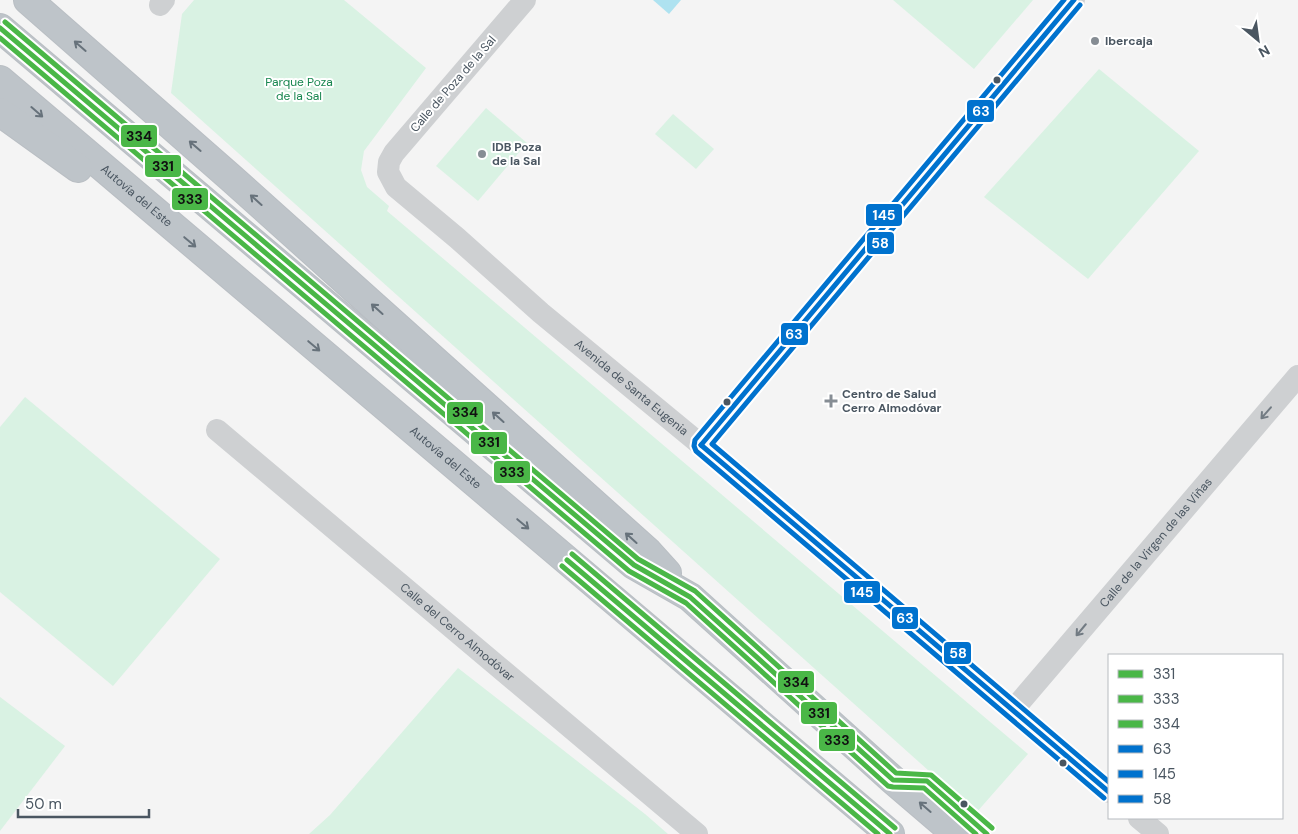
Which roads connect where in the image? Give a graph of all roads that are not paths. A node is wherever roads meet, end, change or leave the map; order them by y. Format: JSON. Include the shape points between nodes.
{"nodes":[{"id":1,"x":28,"y":0,"type":"edge"},
{"id":2,"x":525,"y":0,"type":"edge"},
{"id":3,"x":1065,"y":3,"type":"edge"},
{"id":4,"x":0,"y":28,"type":"edge"},
{"id":5,"x":0,"y":80,"type":"edge"},
{"id":6,"x":0,"y":112,"type":"edge"},
{"id":7,"x":388,"y":172,"type":"joint"},
{"id":8,"x":139,"y":199,"type":"junction"},
{"id":9,"x":1298,"y":376,"type":"edge"},
{"id":10,"x":217,"y":430,"type":"dead end"},
{"id":11,"x":701,"y":445,"type":"junction"},
{"id":12,"x":690,"y":597,"type":"junction"},
{"id":13,"x":1013,"y":710,"type":"junction"},
{"id":14,"x":1108,"y":791,"type":"edge"},
{"id":15,"x":1141,"y":819,"type":"edge"},
{"id":16,"x":696,"y":834,"type":"edge"},
{"id":17,"x":890,"y":834,"type":"edge"},
{"id":18,"x":956,"y":834,"type":"edge"},
{"id":19,"x":1158,"y":834,"type":"edge"}],
"edges":[{"from":12,"to":1,"type":"highway","one_way":true,"via":[[641,546],[232,178]]},
{"from":2,"to":7,"type":"street","name":"Calle de Poza de la Sal","via":[[394,153]]},
{"from":3,"to":11,"type":"street"},
{"from":4,"to":12,"type":"highway","via":[[634,565]]},
{"from":5,"to":8,"type":"highway","name":"Autovía del Este","one_way":true},
{"from":6,"to":8,"type":"highway","via":[[94,180]]},
{"from":7,"to":11,"type":"street","name":"Avenida de Santa Eugenia","via":[[396,187],[541,313]]},
{"from":8,"to":17,"type":"highway","name":"Autovía del Este","one_way":true},
{"from":9,"to":13,"type":"street","name":"Calle de la Virgen de las Viñas","one_way":true},
{"from":10,"to":16,"type":"street","name":"Calle del Cerro Almodóvar"},
{"from":11,"to":13,"type":"street","name":"Avenida de Santa Eugenia"},
{"from":18,"to":12,"type":"highway","one_way":true},
{"from":13,"to":14,"type":"street","name":"Avenida de Santa Eugenia"},
{"from":15,"to":19,"type":"street"}]}
